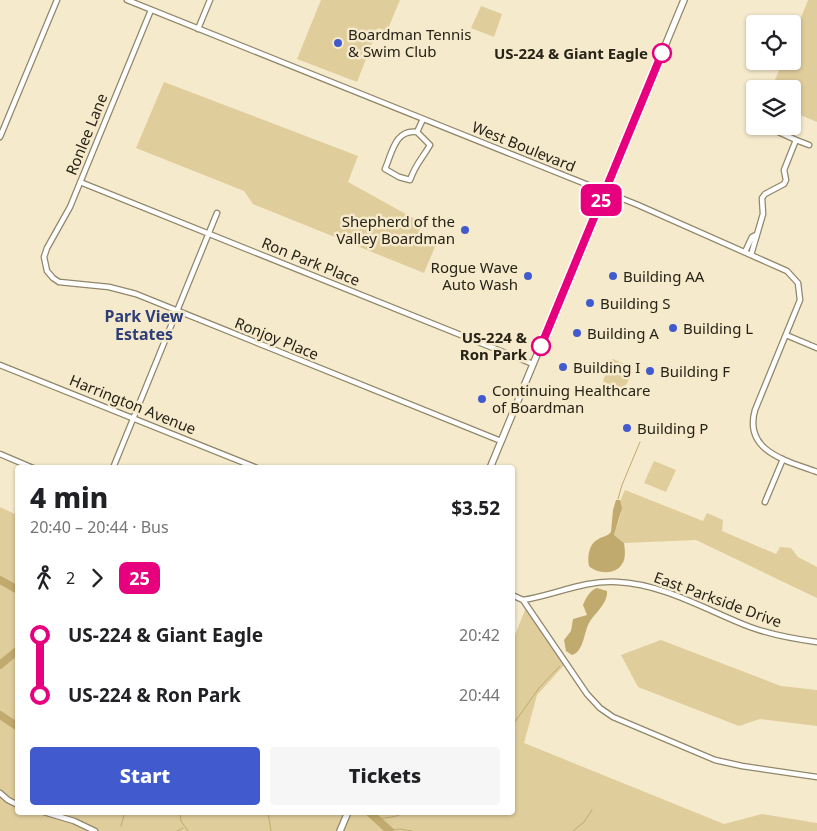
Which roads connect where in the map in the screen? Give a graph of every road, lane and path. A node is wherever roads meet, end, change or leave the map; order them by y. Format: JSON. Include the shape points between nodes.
{"nodes":[{"id":1,"x":57,"y":0,"type":"edge"},
{"id":2,"x":127,"y":0,"type":"edge"},
{"id":3,"x":210,"y":0,"type":"edge"},
{"id":4,"x":684,"y":0,"type":"edge"},
{"id":5,"x":151,"y":10,"type":"junction"},
{"id":6,"x":198,"y":29,"type":"junction"},
{"id":7,"x":423,"y":119,"type":"junction"},
{"id":8,"x":418,"y":132,"type":"junction"},
{"id":9,"x":785,"y":135,"type":"edge"},
{"id":10,"x":0,"y":137,"type":"edge"},
{"id":11,"x":796,"y":140,"type":"junction"},
{"id":12,"x":809,"y":145,"type":"dead end"},
{"id":13,"x":80,"y":182,"type":"junction"},
{"id":14,"x":605,"y":192,"type":"junction"},
{"id":15,"x":217,"y":213,"type":"dead end"},
{"id":16,"x":208,"y":234,"type":"junction"},
{"id":17,"x":756,"y":235,"type":"junction"},
{"id":18,"x":745,"y":252,"type":"junction"},
{"id":19,"x":751,"y":255,"type":"junction"},
{"id":20,"x":46,"y":267,"type":"joint"},
{"id":21,"x":177,"y":311,"type":"junction"},
{"id":22,"x":786,"y":335,"type":"junction"},
{"id":23,"x":817,"y":348,"type":"edge"},
{"id":24,"x":534,"y":364,"type":"junction"},
{"id":25,"x":0,"y":365,"type":"edge"},
{"id":26,"x":133,"y":418,"type":"junction"},
{"id":27,"x":501,"y":441,"type":"junction"},
{"id":28,"x":0,"y":454,"type":"edge"},
{"id":29,"x":783,"y":459,"type":"junction"},
{"id":30,"x":26,"y":465,"type":"edge"},
{"id":31,"x":113,"y":465,"type":"edge"},
{"id":32,"x":250,"y":465,"type":"edge"},
{"id":33,"x":491,"y":465,"type":"edge"},
{"id":34,"x":817,"y":472,"type":"edge"},
{"id":35,"x":765,"y":502,"type":"dead end"},
{"id":36,"x":515,"y":596,"type":"edge"},
{"id":37,"x":523,"y":600,"type":"junction"},
{"id":38,"x":817,"y":642,"type":"edge"},
{"id":39,"x":817,"y":777,"type":"edge"},
{"id":40,"x":0,"y":793,"type":"edge"},
{"id":41,"x":15,"y":803,"type":"edge"},
{"id":42,"x":54,"y":815,"type":"edge"},
{"id":43,"x":346,"y":815,"type":"edge"},
{"id":44,"x":95,"y":831,"type":"edge"},
{"id":45,"x":340,"y":831,"type":"edge"}],
"edges":[{"from":1,"to":10,"type":"street"},
{"from":2,"to":5,"type":"street","name":"West Boulevard"},
{"from":3,"to":6,"type":"street"},
{"from":4,"to":14,"type":"main road"},
{"from":5,"to":6,"type":"street","name":"West Boulevard"},
{"from":5,"to":13,"type":"street","name":"Ronlee Lane"},
{"from":6,"to":7,"type":"street","name":"West Boulevard"},
{"from":7,"to":8,"type":"street"},
{"from":7,"to":14,"type":"street","name":"West Boulevard"},
{"from":8,"to":8,"type":"street","via":[[430,145],[410,180],[385,169],[402,134]]},
{"from":9,"to":11,"type":"street"},
{"from":11,"to":12,"type":"street"},
{"from":11,"to":17,"type":"street","via":[[784,170],[784,184],[762,198],[763,214]]},
{"from":13,"to":16,"type":"street","name":"Ron Park Place"},
{"from":13,"to":20,"type":"street","name":"Ronlee Lane","via":[[46,250]]},
{"from":14,"to":18,"type":"street","name":"West Boulevard"},
{"from":14,"to":24,"type":"main road"},
{"from":15,"to":16,"type":"street"},
{"from":16,"to":21,"type":"street"},
{"from":16,"to":24,"type":"street","name":"Ron Park Place"},
{"from":17,"to":18,"type":"street"},
{"from":17,"to":19,"type":"street"},
{"from":18,"to":19,"type":"street","name":"West Boulevard"},
{"from":19,"to":22,"type":"street","name":"West Boulevard","via":[[787,271],[798,283],[800,300]]},
{"from":20,"to":21,"type":"street","name":"Ronjoy Place","via":[[53,278],[63,283],[119,289]]},
{"from":21,"to":26,"type":"street"},
{"from":21,"to":27,"type":"street","name":"Ronjoy Place"},
{"from":22,"to":23,"type":"street"},
{"from":22,"to":29,"type":"street","name":"West Boulevard","via":[[752,421],[761,445]]},
{"from":24,"to":27,"type":"main road"},
{"from":25,"to":26,"type":"street","name":"Harrington Avenue"},
{"from":26,"to":31,"type":"street"},
{"from":26,"to":32,"type":"street","name":"Harrington Avenue"},
{"from":27,"to":33,"type":"main road"},
{"from":28,"to":30,"type":"street"},
{"from":29,"to":34,"type":"street","name":"West Boulevard"},
{"from":29,"to":35,"type":"street"},
{"from":36,"to":37,"type":"street"},
{"from":37,"to":38,"type":"street","name":"East Parkside Drive","via":[[585,584],[606,581],[630,583],[663,591],[760,631]]},
{"from":37,"to":39,"type":"street","via":[[587,694],[613,717],[715,760]]},
{"from":40,"to":41,"type":"street"},
{"from":42,"to":44,"type":"street"},
{"from":43,"to":45,"type":"main road"}]}
